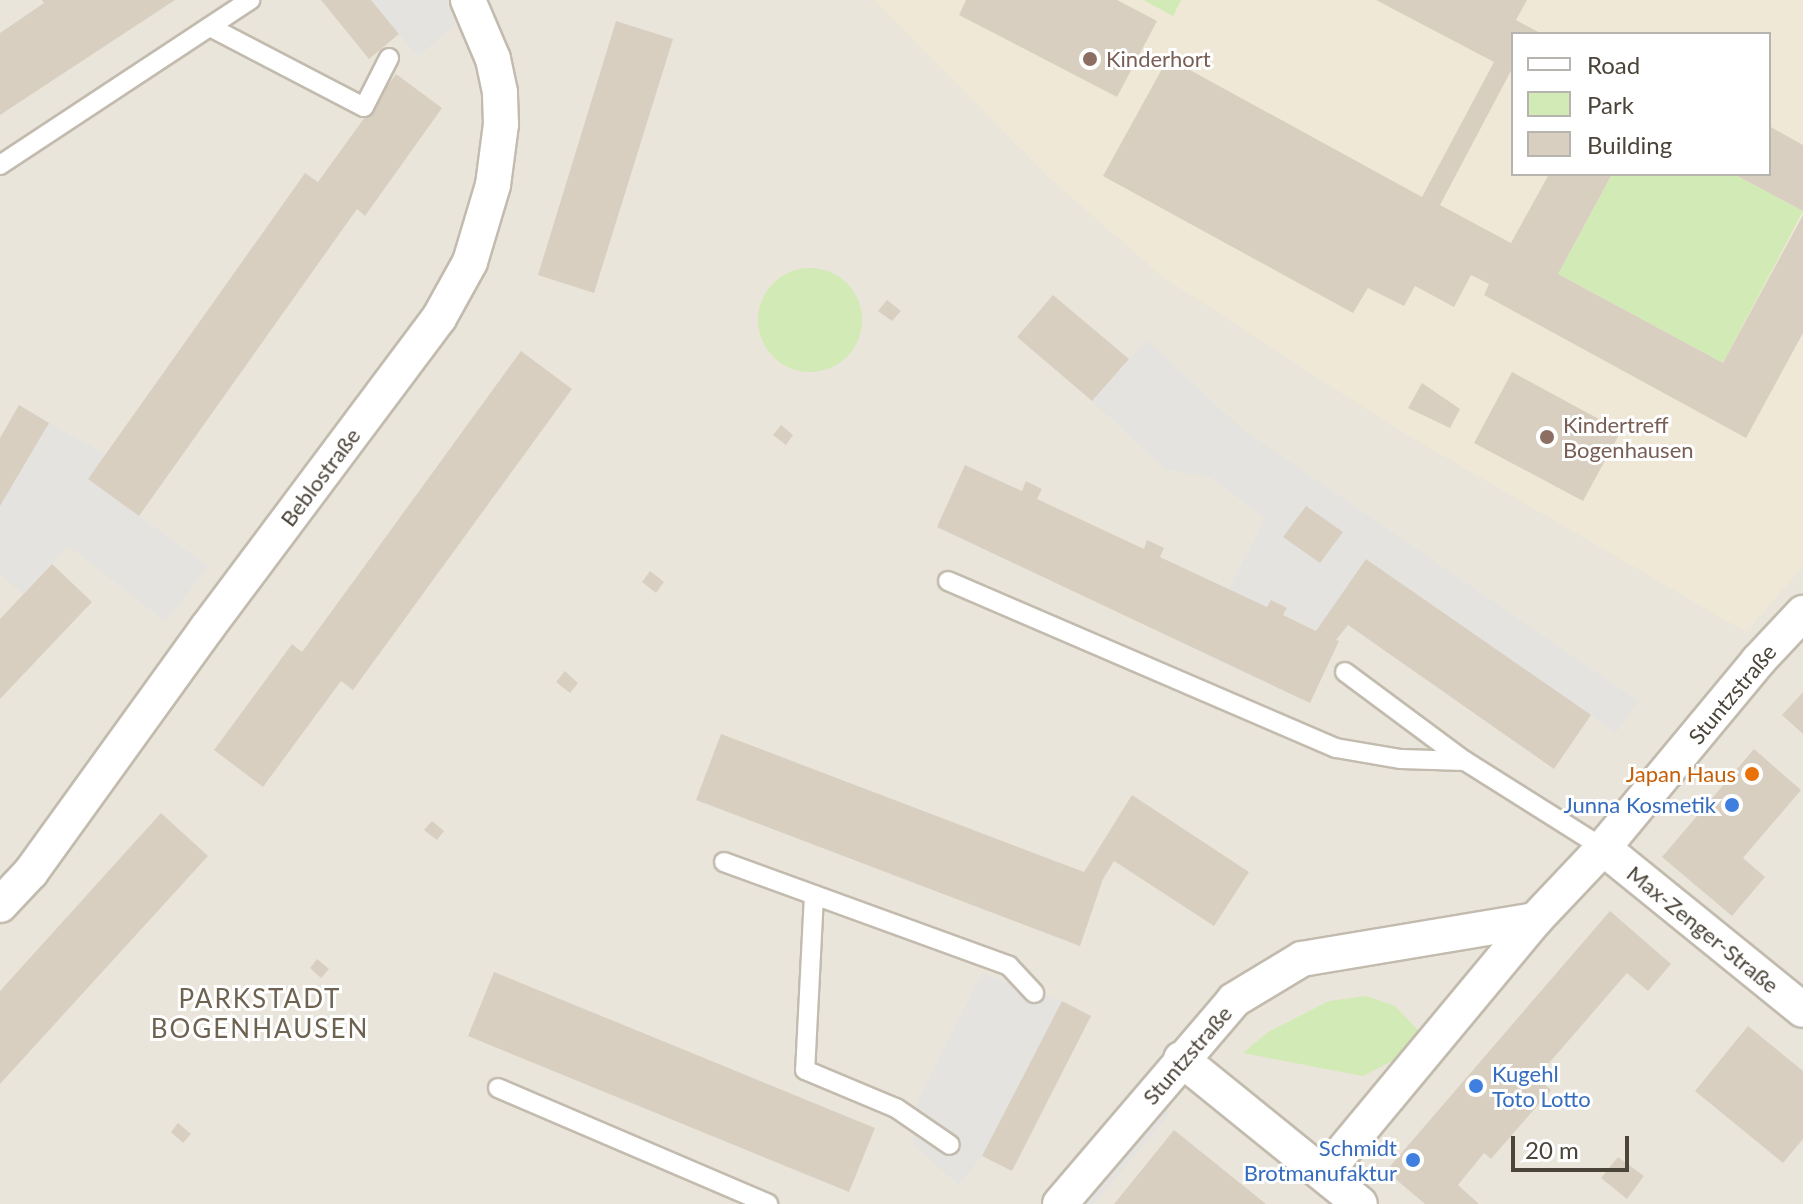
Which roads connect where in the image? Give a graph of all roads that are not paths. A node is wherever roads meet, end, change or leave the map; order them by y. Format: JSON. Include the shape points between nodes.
{"nodes":[{"id":1,"x":250,"y":0,"type":"edge"},
{"id":2,"x":468,"y":0,"type":"edge"},
{"id":3,"x":212,"y":28,"type":"junction"},
{"id":4,"x":389,"y":58,"type":"dead end"},
{"id":5,"x":0,"y":165,"type":"edge"},
{"id":6,"x":948,"y":581,"type":"dead end"},
{"id":7,"x":1803,"y":613,"type":"edge"},
{"id":8,"x":1345,"y":672,"type":"dead end"},
{"id":9,"x":1465,"y":761,"type":"junction"},
{"id":10,"x":1603,"y":848,"type":"junction"},
{"id":11,"x":724,"y":862,"type":"dead end"},
{"id":12,"x":814,"y":895,"type":"junction"},
{"id":13,"x":0,"y":905,"type":"edge"},
{"id":14,"x":1535,"y":920,"type":"junction"},
{"id":15,"x":1034,"y":993,"type":"dead end"},
{"id":16,"x":1803,"y":1010,"type":"edge"},
{"id":17,"x":1181,"y":1059,"type":"junction"},
{"id":18,"x":498,"y":1088,"type":"dead end"},
{"id":19,"x":950,"y":1145,"type":"dead end"},
{"id":20,"x":1324,"y":1174,"type":"junction"},
{"id":21,"x":768,"y":1204,"type":"edge"},
{"id":22,"x":1060,"y":1204,"type":"edge"},
{"id":23,"x":1360,"y":1204,"type":"edge"}],
"edges":[{"from":1,"to":3,"type":"lane"},
{"from":2,"to":13,"type":"street","name":"Beblostraße","via":[[493,59],[501,124],[493,185],[470,262],[439,318],[31,872]]},
{"from":3,"to":4,"type":"lane","via":[[364,107]]},
{"from":3,"to":5,"type":"lane"},
{"from":6,"to":9,"type":"lane","via":[[1336,748],[1401,759]]},
{"from":7,"to":10,"type":"street","name":"Stuntzstraße"},
{"from":8,"to":9,"type":"lane"},
{"from":9,"to":10,"type":"lane"},
{"from":10,"to":14,"type":"street","name":"Stuntzstraße"},
{"from":10,"to":16,"type":"street","name":"Max-Zenger-Straße"},
{"from":11,"to":12,"type":"lane"},
{"from":12,"to":15,"type":"lane","via":[[1009,966]]},
{"from":12,"to":19,"type":"lane","via":[[805,1070],[896,1108]]},
{"from":14,"to":17,"type":"street","name":"Stuntzstraße","via":[[1302,959],[1234,1000]]},
{"from":14,"to":20,"type":"street","name":"Stuntzstraße"},
{"from":17,"to":20,"type":"street"},
{"from":17,"to":22,"type":"street","name":"Stuntzstraße"},
{"from":18,"to":21,"type":"lane"},
{"from":20,"to":23,"type":"street"}]}
